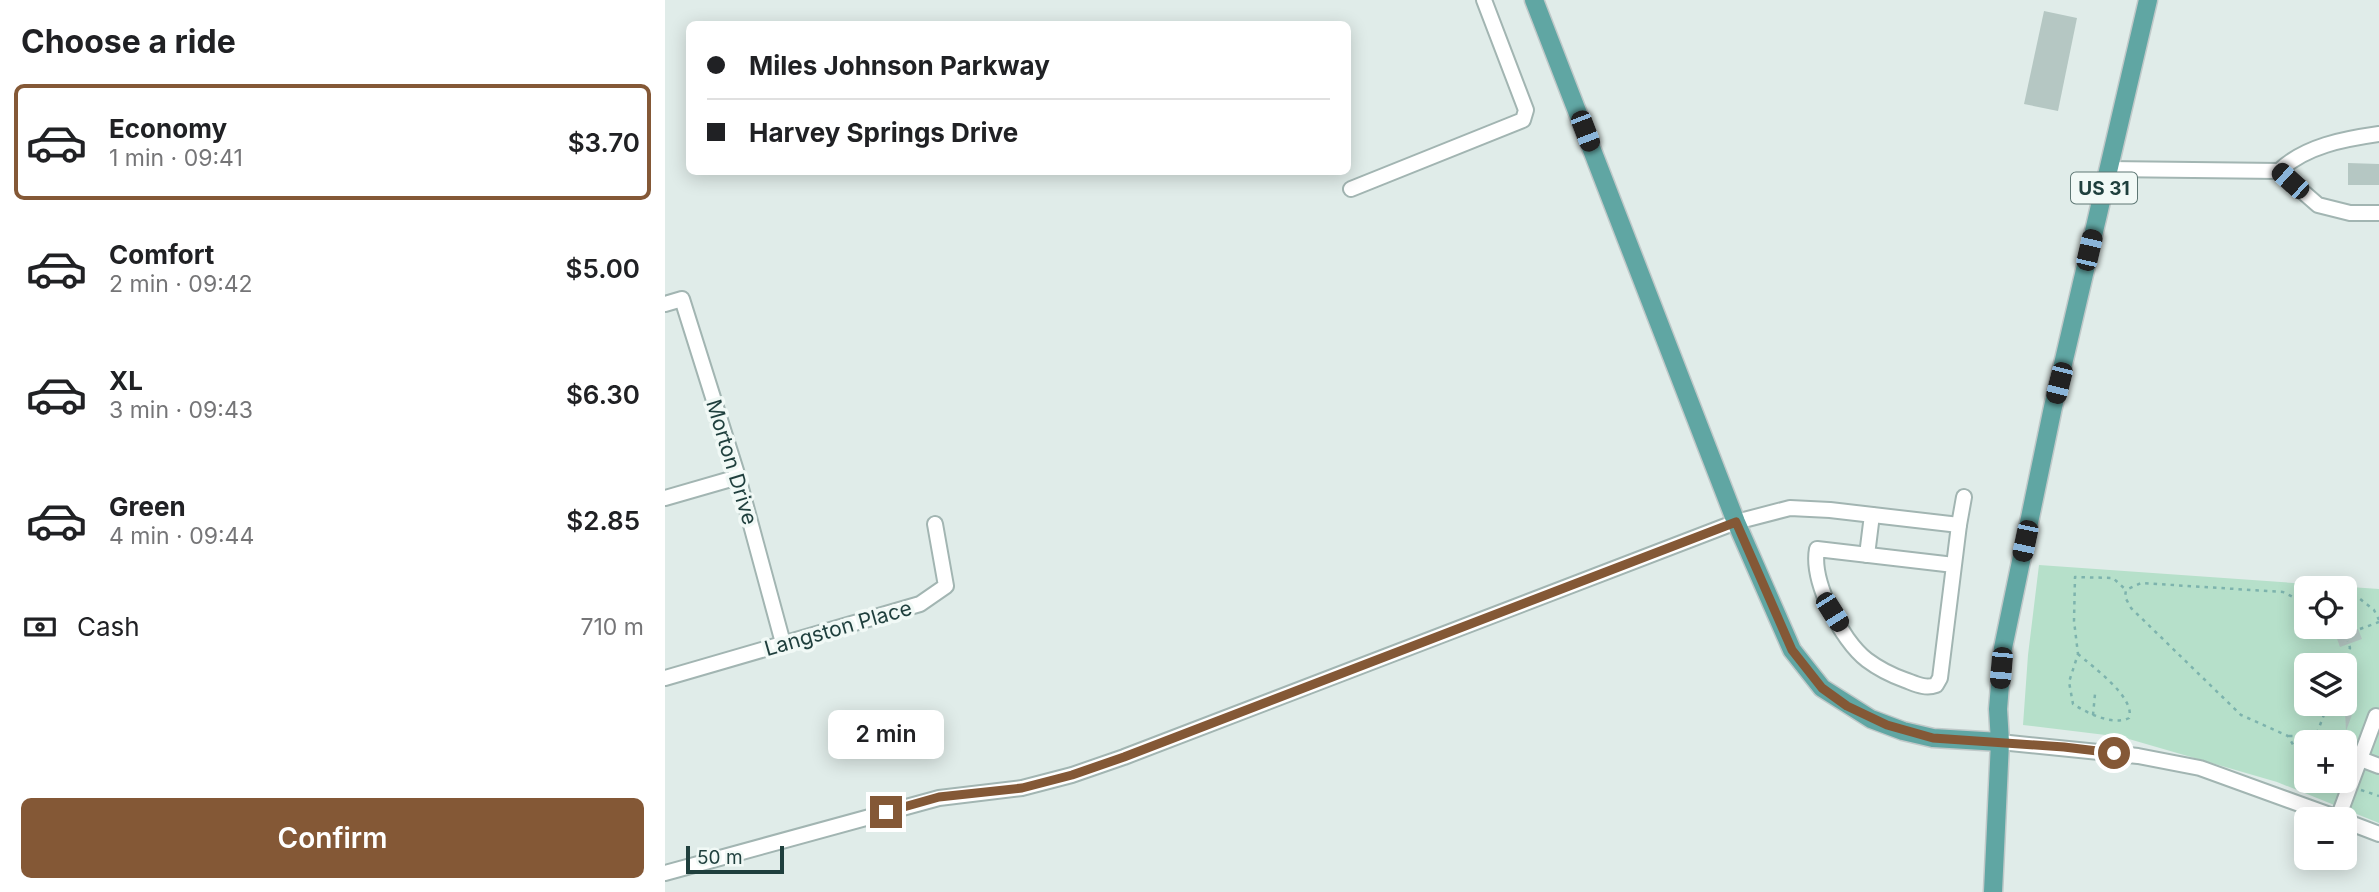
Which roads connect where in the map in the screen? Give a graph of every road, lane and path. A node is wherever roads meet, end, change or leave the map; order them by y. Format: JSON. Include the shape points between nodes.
{"nodes":[{"id":1,"x":1484,"y":0,"type":"edge"},
{"id":2,"x":1534,"y":0,"type":"edge"},
{"id":3,"x":2148,"y":0,"type":"edge"},
{"id":4,"x":2379,"y":135,"type":"edge"},
{"id":5,"x":2108,"y":169,"type":"junction"},
{"id":6,"x":2279,"y":171,"type":"junction"},
{"id":7,"x":1351,"y":189,"type":"dead end"},
{"id":8,"x":2379,"y":212,"type":"edge"},
{"id":9,"x":665,"y":304,"type":"edge"},
{"id":10,"x":738,"y":478,"type":"junction"},
{"id":11,"x":1964,"y":497,"type":"dead end"},
{"id":12,"x":665,"y":498,"type":"edge"},
{"id":13,"x":1872,"y":515,"type":"junction"},
{"id":14,"x":1736,"y":522,"type":"junction"},
{"id":15,"x":935,"y":524,"type":"dead end"},
{"id":16,"x":1959,"y":525,"type":"junction"},
{"id":17,"x":1867,"y":555,"type":"junction"},
{"id":18,"x":1954,"y":565,"type":"junction"},
{"id":19,"x":2126,"y":590,"type":"junction"},
{"id":20,"x":2357,"y":596,"type":"edge"},
{"id":21,"x":2294,"y":598,"type":"edge"},
{"id":22,"x":2379,"y":621,"type":"edge"},
{"id":23,"x":2360,"y":629,"type":"dead end"},
{"id":24,"x":2348,"y":641,"type":"dead end"},
{"id":25,"x":783,"y":643,"type":"junction"},
{"id":26,"x":2348,"y":653,"type":"edge"},
{"id":27,"x":2078,"y":654,"type":"junction"},
{"id":28,"x":665,"y":678,"type":"edge"},
{"id":29,"x":2095,"y":694,"type":"dead end"},
{"id":30,"x":2093,"y":715,"type":"junction"},
{"id":31,"x":2323,"y":716,"type":"edge"},
{"id":32,"x":2379,"y":718,"type":"edge"},
{"id":33,"x":2288,"y":736,"type":"junction"},
{"id":34,"x":2000,"y":743,"type":"junction"},
{"id":35,"x":2294,"y":746,"type":"edge"},
{"id":36,"x":2357,"y":757,"type":"edge"},
{"id":37,"x":2360,"y":758,"type":"junction"},
{"id":38,"x":2379,"y":766,"type":"edge"},
{"id":39,"x":2308,"y":807,"type":"edge"},
{"id":40,"x":2345,"y":807,"type":"edge"},
{"id":41,"x":2357,"y":825,"type":"edge"},
{"id":42,"x":2379,"y":834,"type":"edge"},
{"id":43,"x":665,"y":873,"type":"edge"},
{"id":44,"x":1993,"y":892,"type":"edge"}],
"edges":[{"from":1,"to":7,"type":"street","via":[[1527,110],[1523,120]]},
{"from":2,"to":14,"type":"main road"},
{"from":3,"to":5,"type":"main road","number":"US 31"},
{"from":4,"to":6,"type":"street","via":[[2330,144],[2291,159]]},
{"from":5,"to":6,"type":"street"},
{"from":5,"to":34,"type":"main road","number":"US 31","via":[[2003,648]]},
{"from":6,"to":8,"type":"street","via":[[2318,205],[2350,213]]},
{"from":9,"to":10,"type":"street","name":"Morton Drive","via":[[683,299]]},
{"from":10,"to":12,"type":"street"},
{"from":10,"to":25,"type":"street","name":"Morton Drive"},
{"from":11,"to":16,"type":"street"},
{"from":13,"to":14,"type":"street","via":[[1790,508]]},
{"from":13,"to":16,"type":"street"},
{"from":13,"to":17,"type":"street"},
{"from":14,"to":34,"type":"main road","via":[[1792,650],[1822,688],[1871,719],[1903,731]]},
{"from":14,"to":43,"type":"street","via":[[1072,775],[1022,788],[939,797]]},
{"from":15,"to":25,"type":"street","name":"Langston Place","via":[[946,586],[920,604]]},
{"from":16,"to":18,"type":"street"},
{"from":17,"to":18,"type":"street"},
{"from":17,"to":18,"type":"street","via":[[1817,549],[1817,574],[1832,612],[1865,659],[1888,674],[1927,688],[1940,678]]},
{"from":19,"to":21,"type":"path","via":[[2141,583],[2283,592]]},
{"from":19,"to":27,"type":"path","via":[[2113,578],[2075,577]]},
{"from":19,"to":33,"type":"path","via":[[2131,608],[2241,715]]},
{"from":20,"to":22,"type":"path","via":[[2374,610]]},
{"from":22,"to":23,"type":"path"},
{"from":24,"to":26,"type":"path"},
{"from":25,"to":28,"type":"street","name":"Langston Place"},
{"from":27,"to":30,"type":"path","via":[[2069,682],[2073,704]]},
{"from":27,"to":30,"type":"path","via":[[2130,705],[2129,718],[2124,721]]},
{"from":29,"to":30,"type":"path"},
{"from":31,"to":33,"type":"path","via":[[2314,741]]},
{"from":32,"to":37,"type":"street","via":[[2376,716]]},
{"from":33,"to":35,"type":"path"},
{"from":34,"to":39,"type":"street","via":[[2138,756],[2200,768]]},
{"from":34,"to":44,"type":"main road","number":"US 31"},
{"from":36,"to":37,"type":"street"},
{"from":37,"to":38,"type":"street"},
{"from":37,"to":40,"type":"street"},
{"from":41,"to":42,"type":"street"}]}
